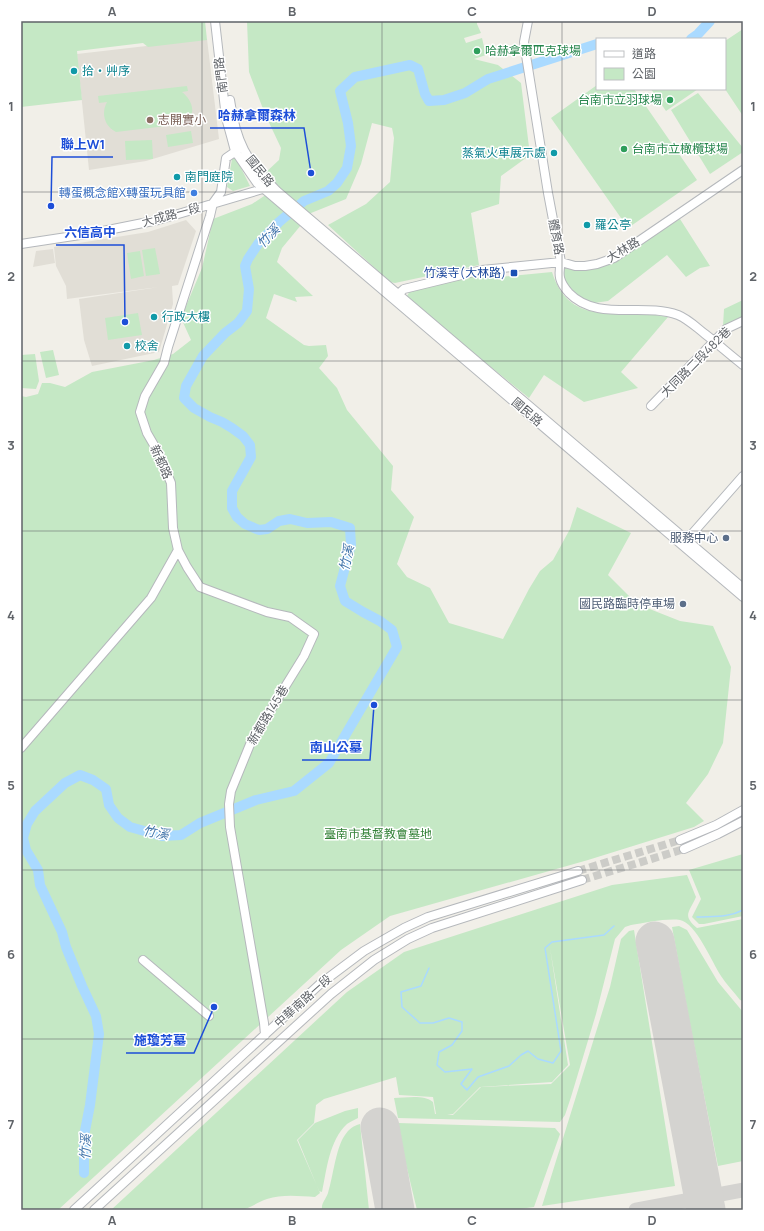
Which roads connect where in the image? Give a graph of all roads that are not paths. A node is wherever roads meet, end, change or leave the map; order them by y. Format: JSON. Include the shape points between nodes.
{"nodes":[{"id":1,"x":215,"y":21,"type":"edge"},
{"id":2,"x":220,"y":21,"type":"edge"},
{"id":3,"x":528,"y":21,"type":"edge"},
{"id":4,"x":239,"y":149,"type":"junction"},
{"id":5,"x":743,"y":170,"type":"edge"},
{"id":6,"x":272,"y":187,"type":"junction"},
{"id":7,"x":263,"y":189,"type":"junction"},
{"id":8,"x":276,"y":195,"type":"junction"},
{"id":9,"x":213,"y":203,"type":"junction"},
{"id":10,"x":21,"y":244,"type":"edge"},
{"id":11,"x":561,"y":262,"type":"junction"},
{"id":12,"x":396,"y":296,"type":"junction"},
{"id":13,"x":743,"y":321,"type":"edge"},
{"id":14,"x":714,"y":342,"type":"junction"},
{"id":15,"x":743,"y":365,"type":"edge"},
{"id":16,"x":651,"y":406,"type":"dead end"},
{"id":17,"x":743,"y":476,"type":"edge"},
{"id":18,"x":685,"y":543,"type":"junction"},
{"id":19,"x":178,"y":550,"type":"junction"},
{"id":20,"x":743,"y":588,"type":"edge"},
{"id":21,"x":743,"y":597,"type":"edge"},
{"id":22,"x":21,"y":748,"type":"edge"},
{"id":23,"x":743,"y":810,"type":"edge"},
{"id":24,"x":743,"y":821,"type":"edge"},
{"id":25,"x":680,"y":840,"type":"tunnel mouth"},
{"id":26,"x":684,"y":849,"type":"tunnel mouth"},
{"id":27,"x":578,"y":871,"type":"tunnel mouth"},
{"id":28,"x":582,"y":880,"type":"tunnel mouth"},
{"id":29,"x":143,"y":960,"type":"dead end"},
{"id":30,"x":209,"y":1016,"type":"dead end"},
{"id":31,"x":265,"y":1035,"type":"junction"},
{"id":32,"x":74,"y":1210,"type":"edge"},
{"id":33,"x":94,"y":1210,"type":"edge"}],
"edges":[{"from":1,"to":4,"type":"street","name":"南門路","via":[[226,118]]},
{"from":2,"to":4,"type":"street","name":"南門路"},
{"from":3,"to":11,"type":"street","name":"體育路","via":[[524,42]]},
{"from":4,"to":6,"type":"street","name":"國民路"},
{"from":4,"to":7,"type":"street","name":"國民路","via":[[257,183]]},
{"from":4,"to":9,"type":"street","name":"新都路","via":[[226,158],[221,192]]},
{"from":5,"to":11,"type":"street","name":"大林路","via":[[614,258],[585,266]]},
{"from":6,"to":7,"type":"street","name":"大成路一段"},
{"from":6,"to":8,"type":"street","name":"國民路"},
{"from":7,"to":8,"type":"street","name":"國民路"},
{"from":7,"to":9,"type":"street","name":"大成路一段"},
{"from":8,"to":12,"type":"street","name":"國民路"},
{"from":9,"to":10,"type":"street","name":"大成路一段","via":[[158,220]]},
{"from":9,"to":19,"type":"street","name":"新都路","via":[[164,363],[145,396],[140,412],[171,483],[173,528]]},
{"from":11,"to":12,"type":"street","name":"大林路","via":[[482,270],[404,289]]},
{"from":11,"to":14,"type":"street","name":"體育路","via":[[558,273],[561,281],[569,293],[581,302],[604,309],[672,313],[685,318]]},
{"from":12,"to":18,"type":"street","name":"國民路"},
{"from":13,"to":14,"type":"street","name":"大同路二段482巷","via":[[726,329]]},
{"from":14,"to":15,"type":"street","name":"體育路"},
{"from":14,"to":16,"type":"street","name":"大同路二段482巷"},
{"from":17,"to":18,"type":"street"},
{"from":18,"to":20,"type":"street","name":"國民路"},
{"from":18,"to":21,"type":"street","name":"國民路"},
{"from":19,"to":22,"type":"street","via":[[151,598]]},
{"from":19,"to":31,"type":"street","name":"新都路145巷","via":[[200,587],[267,612],[290,617],[314,634],[304,656],[251,742],[229,804],[230,828]]},
{"from":23,"to":25,"type":"street"},
{"from":24,"to":26,"type":"street"},
{"from":27,"to":31,"type":"street","name":"中華南路一段","via":[[453,908],[404,928],[364,951],[320,984]]},
{"from":28,"to":33,"type":"street","name":"中華南路一段","via":[[432,928],[374,960],[331,994]]},
{"from":29,"to":30,"type":"street"},
{"from":31,"to":32,"type":"street","name":"中華南路一段"}]}
